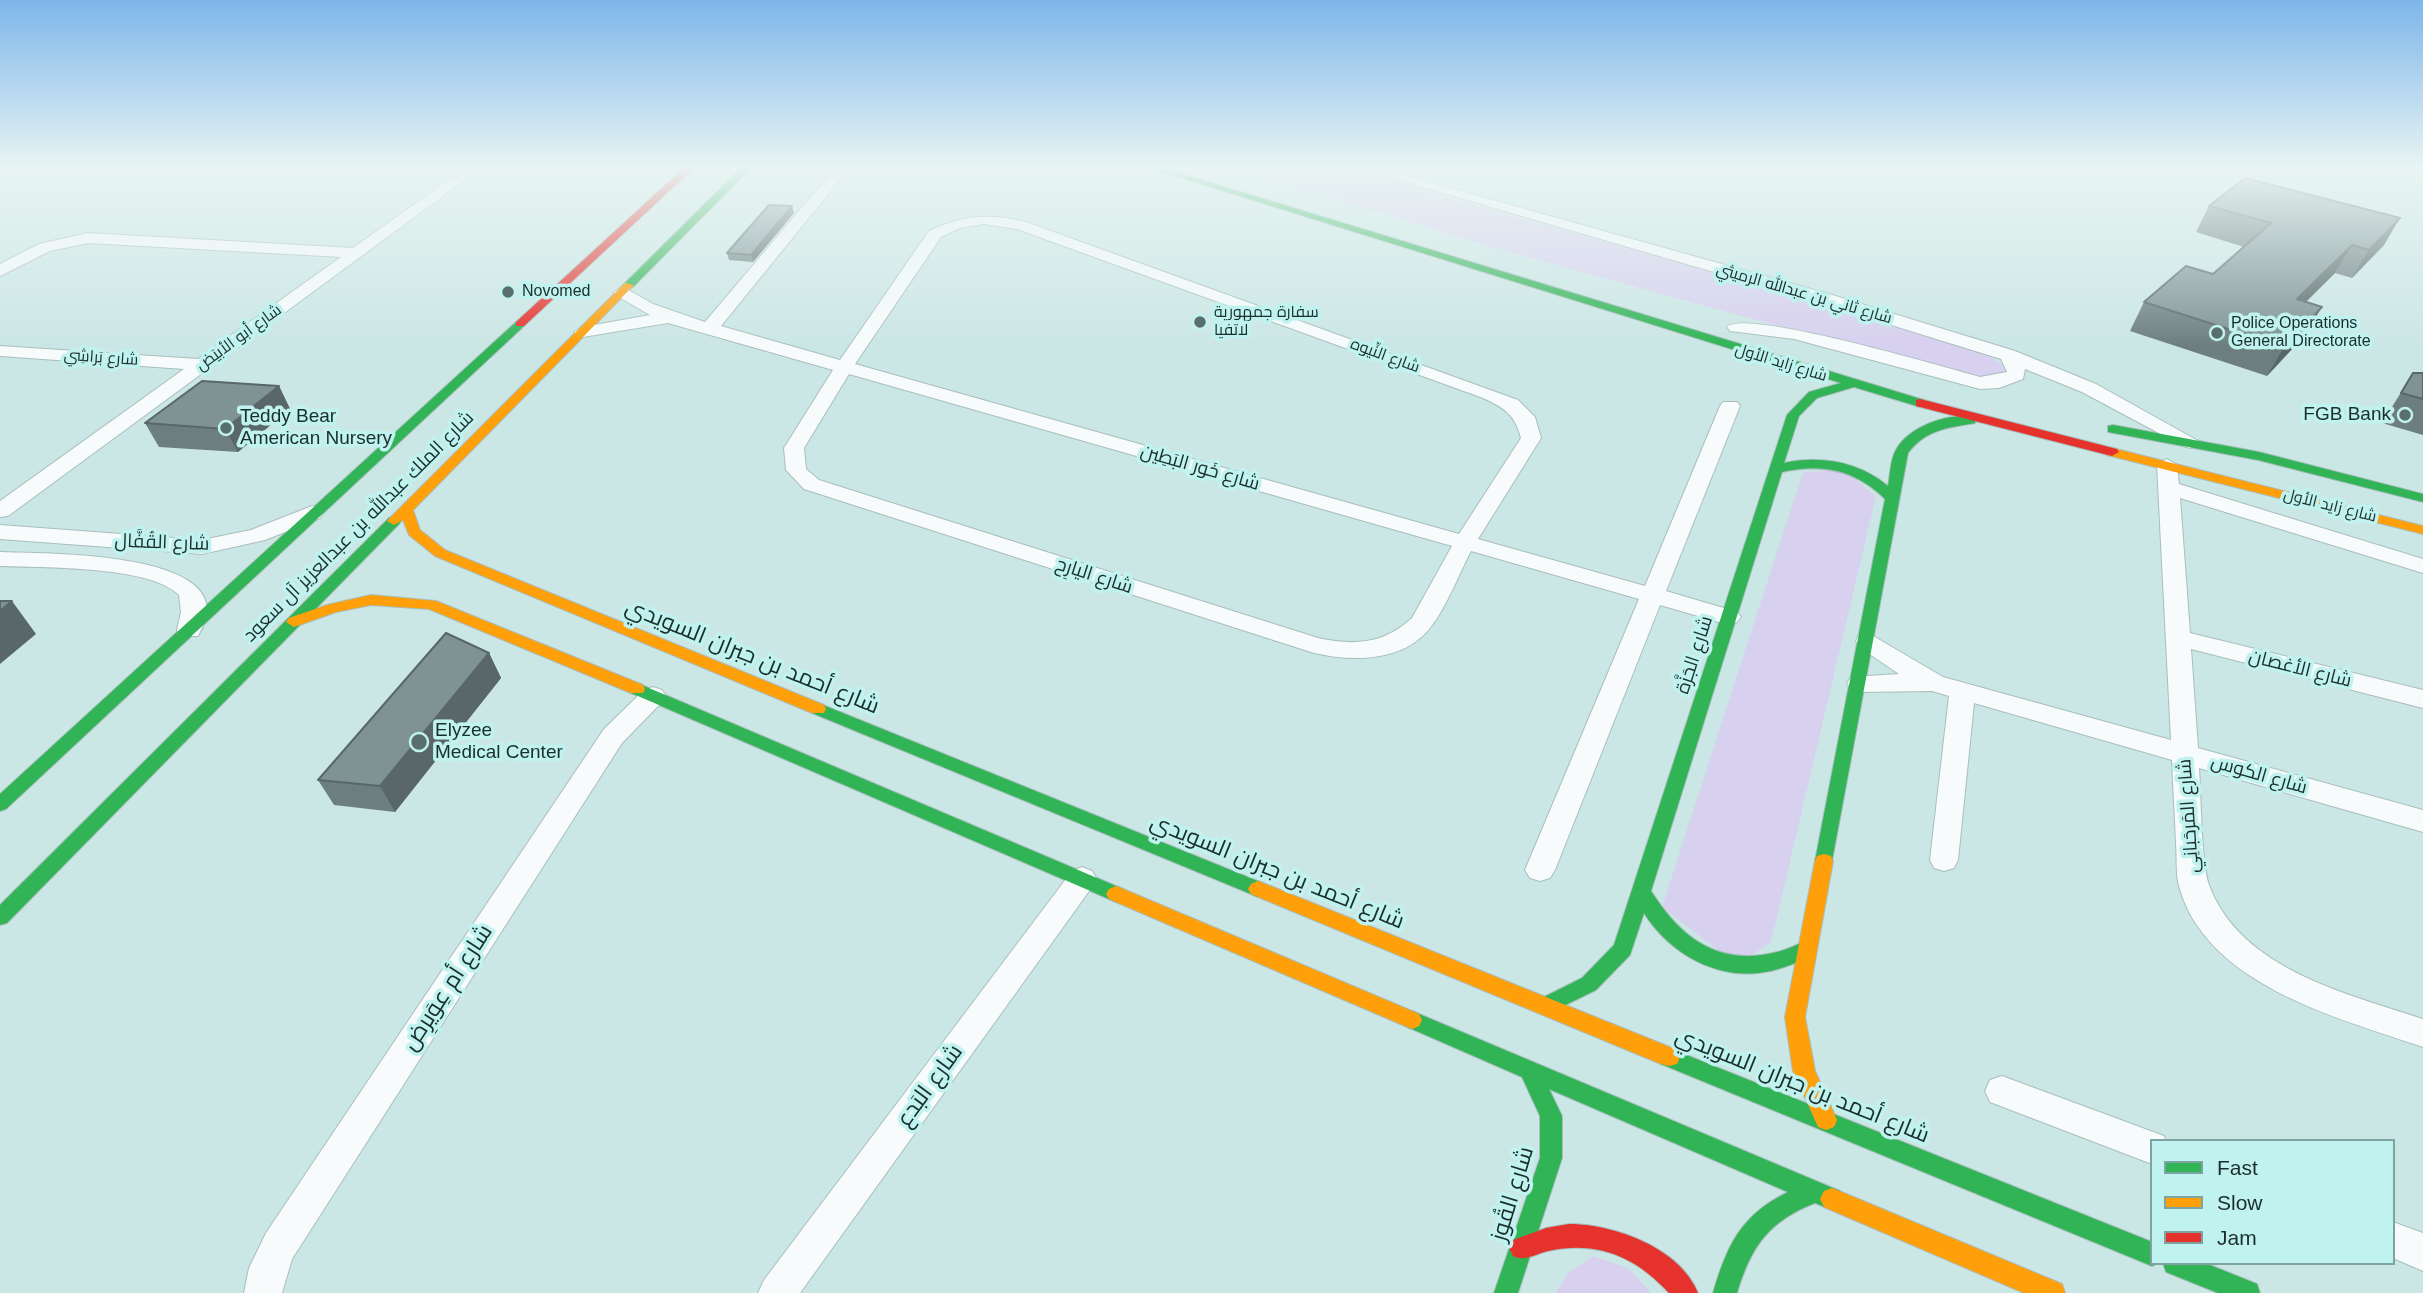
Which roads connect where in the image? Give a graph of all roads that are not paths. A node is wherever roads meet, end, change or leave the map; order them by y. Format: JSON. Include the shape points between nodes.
{"nodes":[{"id":1,"x":393,"y":226,"type":"edge"},
{"id":2,"x":623,"y":226,"type":"edge"},
{"id":3,"x":688,"y":226,"type":"edge"},
{"id":4,"x":794,"y":226,"type":"edge"},
{"id":5,"x":951,"y":226,"type":"edge"},
{"id":6,"x":1024,"y":226,"type":"edge"},
{"id":7,"x":1342,"y":226,"type":"edge"},
{"id":8,"x":1570,"y":226,"type":"edge"},
{"id":9,"x":356,"y":253,"type":"junction"},
{"id":10,"x":0,"y":271,"type":"edge"},
{"id":11,"x":623,"y":292,"type":"junction"},
{"id":12,"x":671,"y":318,"type":"junction"},
{"id":13,"x":1730,"y":325,"type":"joint"},
{"id":14,"x":709,"y":328,"type":"junction"},
{"id":15,"x":583,"y":332,"type":"junction"},
{"id":16,"x":0,"y":351,"type":"edge"},
{"id":17,"x":1742,"y":351,"type":"junction"},
{"id":18,"x":2008,"y":355,"type":"junction"},
{"id":19,"x":202,"y":365,"type":"junction"},
{"id":20,"x":844,"y":367,"type":"junction"},
{"id":21,"x":1774,"y":379,"type":"dead end"},
{"id":22,"x":1848,"y":383,"type":"junction"},
{"id":23,"x":1914,"y":384,"type":"dead end"},
{"id":24,"x":1787,"y":397,"type":"dead end"},
{"id":25,"x":1976,"y":399,"type":"dead end"},
{"id":26,"x":1730,"y":406,"type":"dead end"},
{"id":27,"x":1793,"y":415,"type":"junction"},
{"id":28,"x":1979,"y":419,"type":"junction"},
{"id":29,"x":2097,"y":426,"type":"dead end"},
{"id":30,"x":2190,"y":442,"type":"junction"},
{"id":31,"x":1776,"y":469,"type":"junction"},
{"id":32,"x":2168,"y":477,"type":"junction"},
{"id":33,"x":2423,"y":498,"type":"edge"},
{"id":34,"x":1893,"y":499,"type":"junction"},
{"id":35,"x":319,"y":510,"type":"junction"},
{"id":36,"x":406,"y":510,"type":"junction"},
{"id":37,"x":0,"y":511,"type":"edge"},
{"id":38,"x":2423,"y":530,"type":"edge"},
{"id":39,"x":0,"y":532,"type":"edge"},
{"id":40,"x":1465,"y":542,"type":"junction"},
{"id":41,"x":168,"y":546,"type":"junction"},
{"id":42,"x":0,"y":559,"type":"edge"},
{"id":43,"x":2423,"y":566,"type":"edge"},
{"id":44,"x":131,"y":570,"type":"junction"},
{"id":45,"x":1653,"y":596,"type":"junction"},
{"id":46,"x":1729,"y":617,"type":"junction"},
{"id":47,"x":293,"y":622,"type":"junction"},
{"id":48,"x":189,"y":630,"type":"junction"},
{"id":49,"x":2178,"y":638,"type":"junction"},
{"id":50,"x":1868,"y":640,"type":"junction"},
{"id":51,"x":1860,"y":683,"type":"junction"},
{"id":52,"x":1934,"y":683,"type":"junction"},
{"id":53,"x":1962,"y":691,"type":"junction"},
{"id":54,"x":653,"y":696,"type":"junction"},
{"id":55,"x":2423,"y":699,"type":"edge"},
{"id":56,"x":2186,"y":754,"type":"junction"},
{"id":57,"x":0,"y":804,"type":"edge"},
{"id":58,"x":2423,"y":821,"type":"edge"},
{"id":59,"x":1944,"y":860,"type":"dead end"},
{"id":60,"x":1540,"y":870,"type":"dead end"},
{"id":61,"x":1082,"y":879,"type":"junction"},
{"id":62,"x":1642,"y":893,"type":"junction"},
{"id":63,"x":0,"y":918,"type":"edge"},
{"id":64,"x":1807,"y":949,"type":"junction"},
{"id":65,"x":1545,"y":1006,"type":"junction"},
{"id":66,"x":2423,"y":1033,"type":"edge"},
{"id":67,"x":1530,"y":1070,"type":"junction"},
{"id":68,"x":2002,"y":1091,"type":"dead end"},
{"id":69,"x":1826,"y":1120,"type":"junction"},
{"id":70,"x":2150,"y":1147,"type":"edge"},
{"id":71,"x":1816,"y":1192,"type":"junction"},
{"id":72,"x":2395,"y":1241,"type":"edge"},
{"id":73,"x":2148,"y":1246,"type":"edge"},
{"id":74,"x":1521,"y":1248,"type":"junction"},
{"id":75,"x":2423,"y":1252,"type":"edge"},
{"id":76,"x":2180,"y":1265,"type":"edge"},
{"id":77,"x":259,"y":1285,"type":"edge"},
{"id":78,"x":777,"y":1293,"type":"edge"},
{"id":79,"x":1506,"y":1293,"type":"edge"},
{"id":80,"x":1686,"y":1293,"type":"edge"},
{"id":81,"x":1725,"y":1293,"type":"edge"},
{"id":82,"x":2053,"y":1293,"type":"edge"},
{"id":83,"x":2248,"y":1293,"type":"edge"}],
"edges":[{"from":1,"to":9,"type":"street","name":"شارع أبو الأبيَض"},
{"from":2,"to":35,"type":"street","name":"شارع الملك عبدالله بن عبدالعزيز آل سعود","via":[[404,422]]},
{"from":3,"to":11,"type":"street","name":"شارع الملك عبدالله بن عبدالعزيز آل سعود"},
{"from":4,"to":14,"type":"street"},
{"from":5,"to":20,"type":"street","name":"شارع النِّيوه","via":[[935,234]]},
{"from":6,"to":40,"type":"street","name":"شارع النِّيوه","via":[[1511,404],[1530,424],[1531,438]]},
{"from":7,"to":17,"type":"street","name":"شارع زايد الأول"},
{"from":8,"to":18,"type":"street","name":"شارع ثاني بن عبدالله الرميثي"},
{"from":9,"to":10,"type":"street","via":[[88,238],[45,247]]},
{"from":9,"to":19,"type":"street","name":"شارع أبو الأبيَض"},
{"from":11,"to":12,"type":"street","name":"شارع خَور البَطِين"},
{"from":11,"to":15,"type":"street","name":"شارع الملك عبدالله بن عبدالعزيز آل سعود"},
{"from":12,"to":14,"type":"street","name":"شارع خَور البَطِين"},
{"from":12,"to":15,"type":"street","name":"شارع خَور البَطِين"},
{"from":13,"to":18,"type":"street","via":[[1796,334],[1980,383],[1999,383],[2016,375]]},
{"from":13,"to":25,"type":"street","name":"شارع زايد الأول"},
{"from":14,"to":20,"type":"street","name":"شارع خَور البَطِين"},
{"from":15,"to":36,"type":"street","name":"شارع الملك عبدالله بن عبدالعزيز آل سعود"},
{"from":16,"to":19,"type":"street","name":"شارع بَراشِي"},
{"from":17,"to":21,"type":"street"},
{"from":17,"to":22,"type":"street","name":"شارع زايد الأول"},
{"from":18,"to":30,"type":"street","name":"شارع ثاني بن عبدالله الرميثي","via":[[2090,388]]},
{"from":19,"to":37,"type":"street","name":"شارع أبو الأبيَض"},
{"from":20,"to":40,"type":"street","name":"شارع خَور البَطِين"},
{"from":20,"to":40,"type":"street","name":"شارع اليارِح","via":[[794,448],[795,470],[806,482],[1314,645],[1368,650],[1406,637],[1421,623]]},
{"from":22,"to":23,"type":"street"},
{"from":22,"to":27,"type":"street","via":[[1813,395]]},
{"from":22,"to":28,"type":"street","name":"شارع زايد الأول"},
{"from":24,"to":27,"type":"street"},
{"from":26,"to":45,"type":"street"},
{"from":27,"to":31,"type":"street","name":"شارع الجَزَّة"},
{"from":28,"to":32,"type":"street","name":"شارع زايد الأول"},
{"from":28,"to":34,"type":"street","via":[[1936,425],[1914,436],[1901,453]]},
{"from":29,"to":30,"type":"street","name":"شارع زايد الأول"},
{"from":30,"to":33,"type":"street","name":"شارع زايد الأول"},
{"from":31,"to":34,"type":"street","via":[[1808,462],[1834,464],[1871,478]]},
{"from":31,"to":46,"type":"street","name":"شارع الجَزَّة"},
{"from":32,"to":38,"type":"street","name":"شارع زايد الأول"},
{"from":32,"to":43,"type":"street"},
{"from":32,"to":49,"type":"street","name":"شارع المَرحَبانِي"},
{"from":34,"to":50,"type":"street"},
{"from":35,"to":41,"type":"street","name":"شارع القُفَّال","via":[[243,539],[202,547]]},
{"from":35,"to":48,"type":"street","name":"شارع الملك عبدالله بن عبدالعزيز آل سعود"},
{"from":36,"to":47,"type":"street","name":"شارع الملك عبدالله بن عبدالعزيز آل سعود"},
{"from":36,"to":65,"type":"street","name":"شارع أحمد بن جبران السويدي","via":[[409,526],[419,540],[473,568]]},
{"from":39,"to":41,"type":"street","name":"شارع القُفَّال"},
{"from":40,"to":45,"type":"street","name":"شارع خَور البَطِين"},
{"from":41,"to":44,"type":"street","via":[[156,559]]},
{"from":42,"to":44,"type":"street","name":"شارع القُفَّال"},
{"from":44,"to":48,"type":"street","name":"شارع القُفَّال","via":[[158,573],[188,591],[194,608]]},
{"from":45,"to":46,"type":"street","name":"شارع خَور البَطِين"},
{"from":45,"to":60,"type":"street"},
{"from":46,"to":62,"type":"street","name":"شارع الجَزَّة"},
{"from":47,"to":54,"type":"street","via":[[355,602],[389,598],[427,602]]},
{"from":47,"to":63,"type":"street","name":"شارع الملك عبدالله بن عبدالعزيز آل سعود"},
{"from":48,"to":57,"type":"street","name":"شارع الملك عبدالله بن عبدالعزيز آل سعود"},
{"from":49,"to":55,"type":"street","name":"شارع الأغصان"},
{"from":49,"to":56,"type":"street","name":"شارع المَرحَبانِي"},
{"from":50,"to":51,"type":"street"},
{"from":50,"to":52,"type":"street","name":"شارع الكوس"},
{"from":51,"to":52,"type":"street","name":"شارع الكوس"},
{"from":51,"to":64,"type":"street"},
{"from":52,"to":53,"type":"street","name":"شارع الكوس"},
{"from":53,"to":56,"type":"street","name":"شارع الكوس"},
{"from":53,"to":59,"type":"street"},
{"from":54,"to":61,"type":"street"},
{"from":54,"to":77,"type":"street","name":"شارع أم عِوَيرِض","via":[[613,736],[279,1246]]},
{"from":56,"to":58,"type":"street","name":"شارع الكوس"},
{"from":56,"to":66,"type":"street","name":"شارع المَرحَبانِي","via":[[2193,882],[2221,931],[2261,966],[2288,982]]},
{"from":61,"to":67,"type":"street"},
{"from":61,"to":78,"type":"street","name":"شارع البَدع"},
{"from":62,"to":64,"type":"street","via":[[1647,908],[1670,935],[1723,963],[1744,967],[1780,964]]},
{"from":62,"to":65,"type":"street","name":"شارع الجَزَّة","via":[[1630,933],[1612,964],[1584,989]]},
{"from":64,"to":69,"type":"street","via":[[1795,1036],[1804,1075]]},
{"from":65,"to":69,"type":"street","name":"شارع أحمد بن جبران السويدي"},
{"from":67,"to":71,"type":"street"},
{"from":67,"to":74,"type":"street","name":"شارع القُوز","via":[[1546,1100],[1553,1136],[1551,1158]]},
{"from":68,"to":70,"type":"street"},
{"from":69,"to":73,"type":"street","name":"شارع أحمد بن جبران السويدي"},
{"from":71,"to":81,"type":"street","via":[[1776,1207],[1759,1220],[1735,1255]]},
{"from":71,"to":82,"type":"street"},
{"from":72,"to":75,"type":"street"},
{"from":74,"to":79,"type":"street","name":"شارع القُوز"},
{"from":74,"to":80,"type":"street","via":[[1558,1233],[1600,1235],[1643,1252]]},
{"from":76,"to":83,"type":"street"}]}
